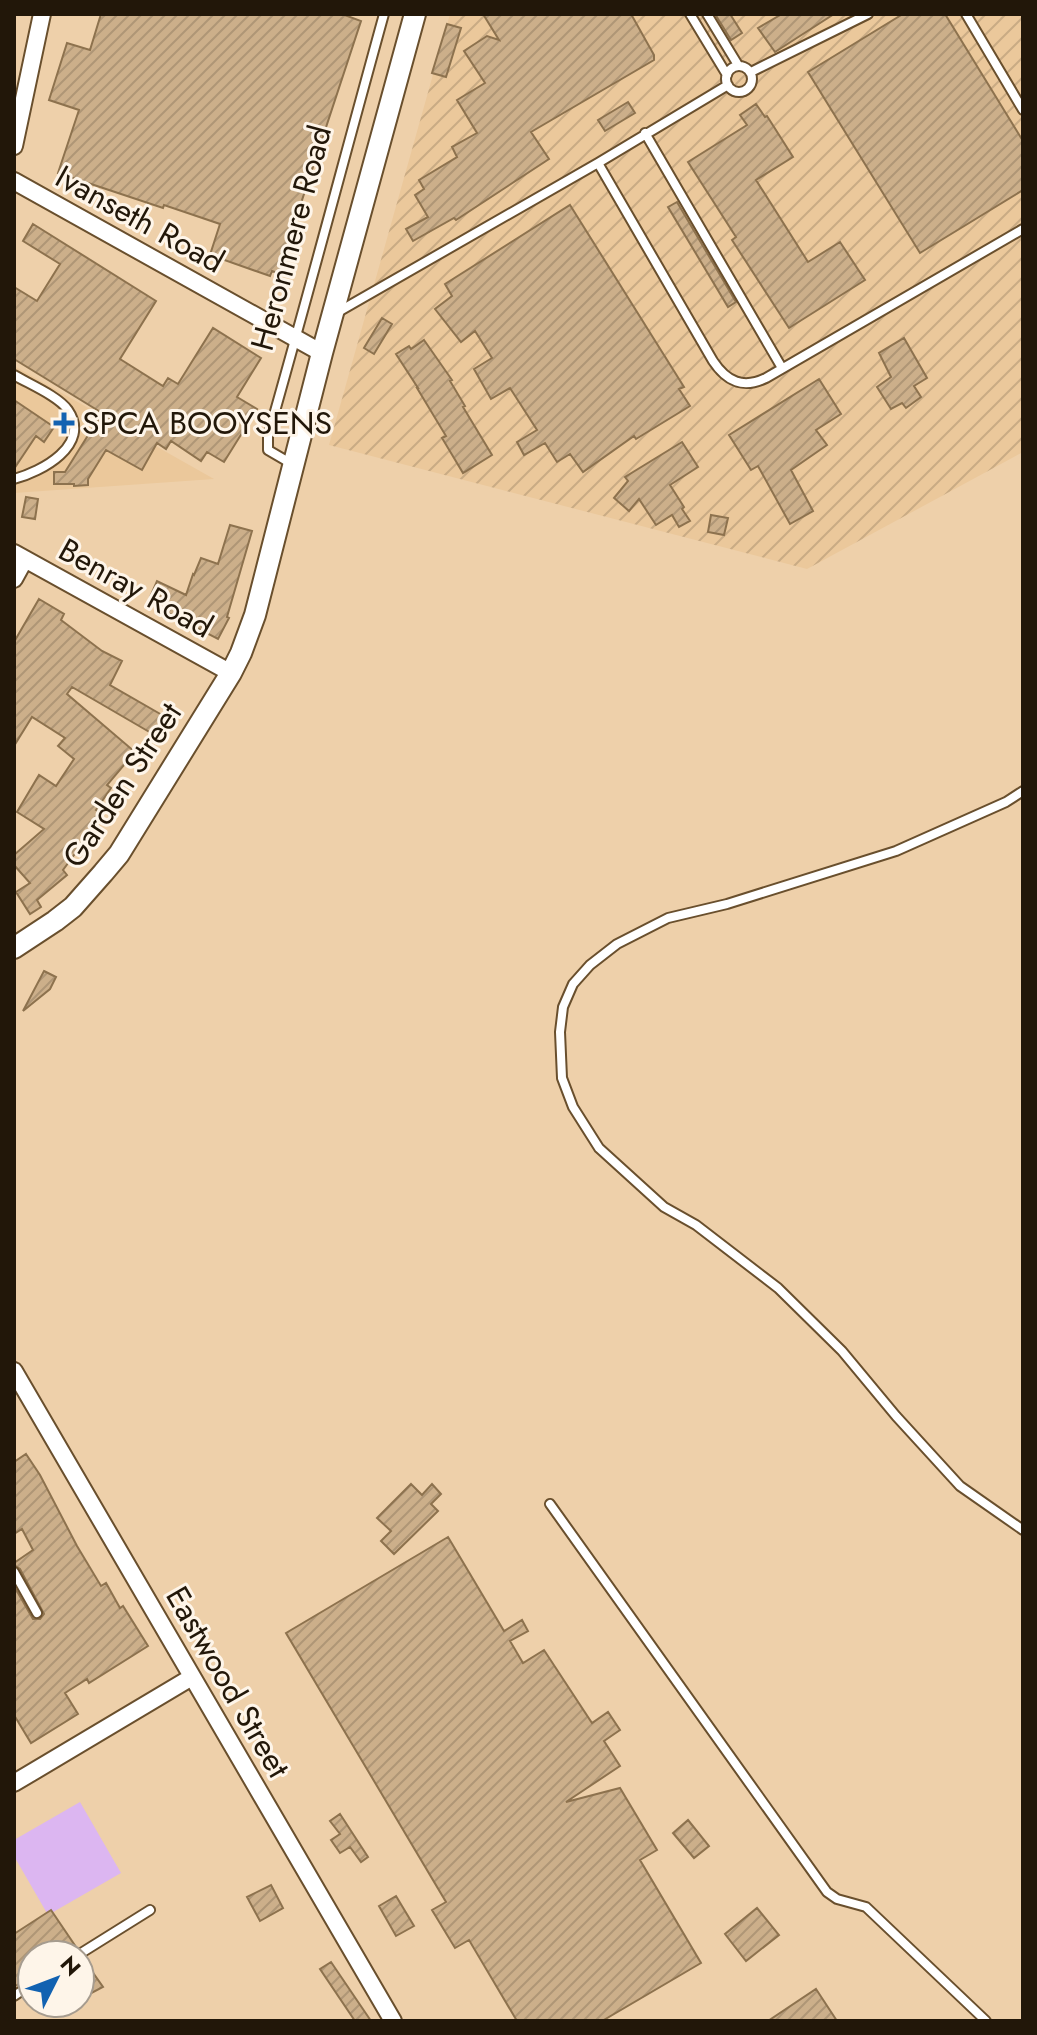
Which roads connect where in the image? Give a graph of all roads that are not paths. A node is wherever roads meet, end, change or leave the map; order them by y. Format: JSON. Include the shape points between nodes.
{"nodes":[{"id":1,"x":42,"y":14,"type":"edge"},
{"id":2,"x":384,"y":14,"type":"edge"},
{"id":3,"x":415,"y":14,"type":"edge"},
{"id":4,"x":690,"y":14,"type":"edge"},
{"id":5,"x":707,"y":14,"type":"edge"},
{"id":6,"x":868,"y":14,"type":"edge"},
{"id":7,"x":966,"y":14,"type":"edge"},
{"id":8,"x":738,"y":65,"type":"junction"},
{"id":9,"x":751,"y":72,"type":"junction"},
{"id":10,"x":727,"y":80,"type":"junction"},
{"id":11,"x":1023,"y":110,"type":"edge"},
{"id":12,"x":645,"y":133,"type":"junction"},
{"id":13,"x":14,"y":146,"type":"edge"},
{"id":14,"x":598,"y":163,"type":"junction"},
{"id":15,"x":14,"y":181,"type":"edge"},
{"id":16,"x":1023,"y":229,"type":"edge"},
{"id":17,"x":333,"y":315,"type":"junction"},
{"id":18,"x":294,"y":337,"type":"junction"},
{"id":19,"x":322,"y":353,"type":"junction"},
{"id":20,"x":782,"y":368,"type":"junction"},
{"id":21,"x":14,"y":375,"type":"edge"},
{"id":22,"x":294,"y":465,"type":"junction"},
{"id":23,"x":14,"y":479,"type":"edge"},
{"id":24,"x":20,"y":556,"type":"edge"},
{"id":25,"x":14,"y":579,"type":"edge"},
{"id":26,"x":231,"y":673,"type":"junction"},
{"id":27,"x":1023,"y":791,"type":"edge"},
{"id":28,"x":14,"y":948,"type":"edge"},
{"id":29,"x":14,"y":1371,"type":"edge"},
{"id":30,"x":550,"y":1504,"type":"dead end"},
{"id":31,"x":1023,"y":1530,"type":"edge"},
{"id":32,"x":14,"y":1572,"type":"edge"},
{"id":33,"x":37,"y":1613,"type":"dead end"},
{"id":34,"x":192,"y":1677,"type":"junction"},
{"id":35,"x":16,"y":1776,"type":"edge"},
{"id":36,"x":150,"y":1910,"type":"dead end"},
{"id":37,"x":96,"y":1944,"type":"edge"},
{"id":38,"x":393,"y":2021,"type":"edge"},
{"id":39,"x":986,"y":2021,"type":"edge"}],
"edges":[{"from":1,"to":13,"type":"street"},
{"from":2,"to":18,"type":"lane","name":"Heronmere Road"},
{"from":3,"to":17,"type":"street","name":"Heronmere Road"},
{"from":4,"to":10,"type":"lane"},
{"from":5,"to":8,"type":"lane"},
{"from":6,"to":9,"type":"lane"},
{"from":7,"to":11,"type":"lane"},
{"from":8,"to":9,"type":"lane"},
{"from":8,"to":10,"type":"lane","via":[[729,70]]},
{"from":9,"to":10,"type":"lane","via":[[746,90],[736,91]]},
{"from":10,"to":12,"type":"lane"},
{"from":12,"to":14,"type":"lane"},
{"from":12,"to":20,"type":"lane"},
{"from":14,"to":17,"type":"lane"},
{"from":14,"to":20,"type":"lane","via":[[720,371],[733,381],[754,384]]},
{"from":15,"to":18,"type":"street","name":"Ivanseth Road"},
{"from":16,"to":20,"type":"lane"},
{"from":17,"to":19,"type":"street","name":"Heronmere Road"},
{"from":18,"to":19,"type":"street","name":"Ivanseth Road"},
{"from":18,"to":22,"type":"lane","name":"Heronmere Road","via":[[268,436],[268,450]]},
{"from":19,"to":22,"type":"street","name":"Heronmere Road"},
{"from":21,"to":23,"type":"lane","via":[[67,408],[73,427],[67,449],[53,462]]},
{"from":22,"to":26,"type":"street","name":"Heronmere Road","via":[[255,615]]},
{"from":24,"to":25,"type":"street"},
{"from":24,"to":26,"type":"street","name":"Benray Road"},
{"from":26,"to":28,"type":"street","name":"Garden Street","via":[[119,854],[73,907]]},
{"from":27,"to":31,"type":"lane","via":[[896,851],[668,918],[617,944],[573,984],[560,1032],[562,1078],[599,1148],[664,1207],[778,1288],[842,1351],[960,1486]]},
{"from":29,"to":34,"type":"street","name":"Eastwood Street"},
{"from":30,"to":39,"type":"lane","via":[[827,1892],[866,1907]]},
{"from":32,"to":33,"type":"lane"},
{"from":34,"to":35,"type":"street"},
{"from":34,"to":38,"type":"street","name":"Eastwood Street"},
{"from":36,"to":37,"type":"lane"}]}
